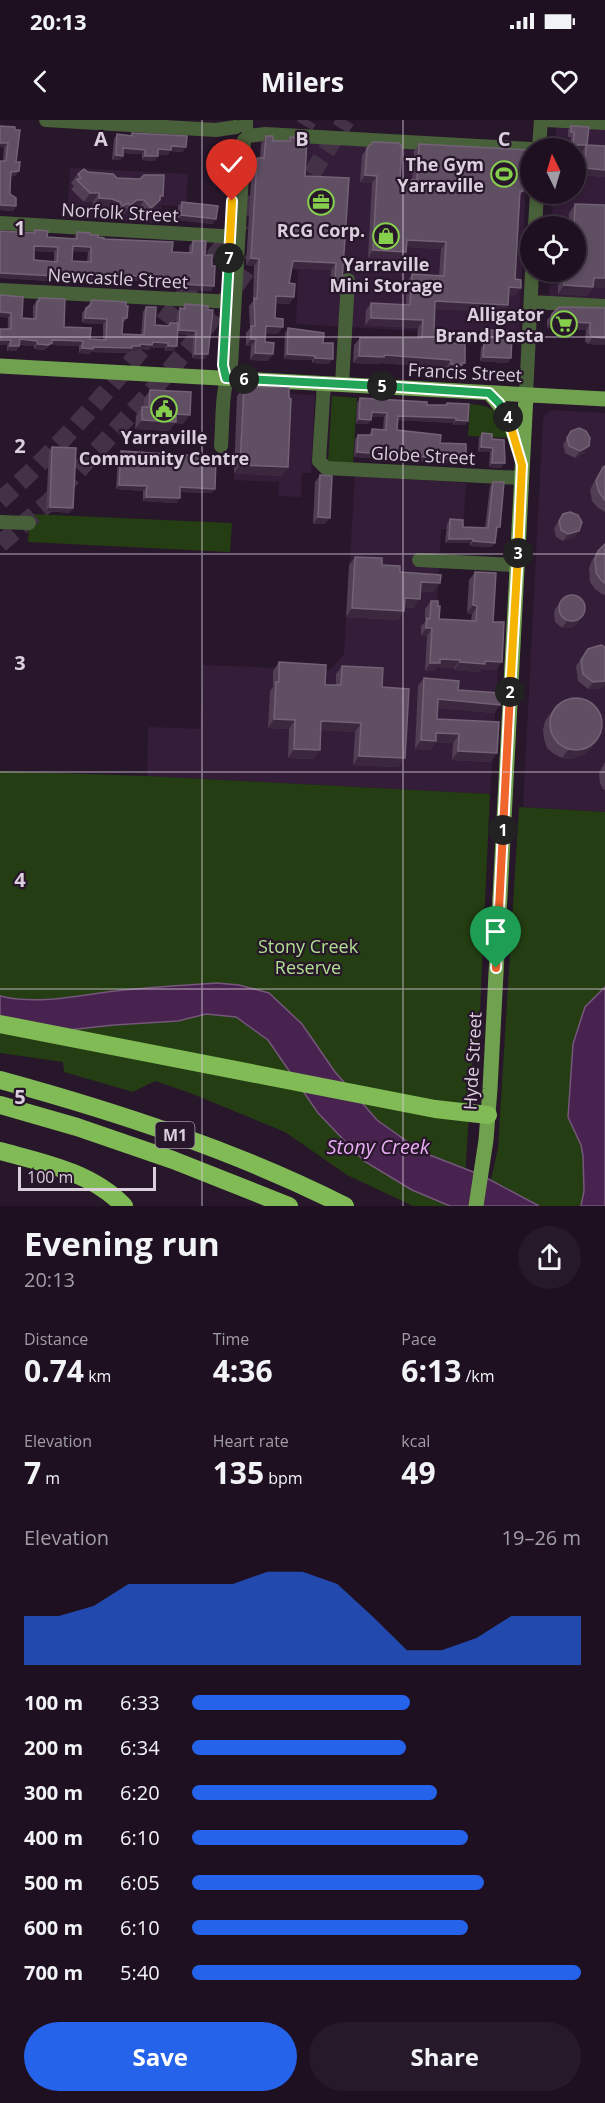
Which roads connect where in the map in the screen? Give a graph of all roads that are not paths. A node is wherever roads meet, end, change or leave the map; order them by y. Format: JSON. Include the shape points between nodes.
{"nodes":[{"id":1,"x":46,"y":120,"type":"edge"},
{"id":2,"x":541,"y":120,"type":"edge"},
{"id":3,"x":545,"y":120,"type":"edge"},
{"id":4,"x":605,"y":123,"type":"edge"},
{"id":5,"x":241,"y":130,"type":"edge"},
{"id":6,"x":540,"y":138,"type":"edge"},
{"id":7,"x":520,"y":148,"type":"edge"},
{"id":8,"x":0,"y":223,"type":"edge"},
{"id":9,"x":234,"y":237,"type":"junction"},
{"id":10,"x":348,"y":280,"type":"dead end"},
{"id":11,"x":532,"y":282,"type":"edge"},
{"id":12,"x":0,"y":290,"type":"edge"},
{"id":13,"x":230,"y":302,"type":"junction"},
{"id":14,"x":531,"y":302,"type":"junction"},
{"id":15,"x":605,"y":306,"type":"edge"},
{"id":16,"x":0,"y":366,"type":"edge"},
{"id":17,"x":226,"y":378,"type":"junction"},
{"id":18,"x":324,"y":383,"type":"junction"},
{"id":19,"x":342,"y":384,"type":"junction"},
{"id":20,"x":489,"y":393,"type":"junction"},
{"id":21,"x":526,"y":395,"type":"junction"},
{"id":22,"x":605,"y":399,"type":"edge"},
{"id":23,"x":221,"y":446,"type":"dead end"},
{"id":24,"x":522,"y":471,"type":"junction"},
{"id":25,"x":0,"y":522,"type":"edge"},
{"id":26,"x":29,"y":524,"type":"dead end"},
{"id":27,"x":419,"y":560,"type":"dead end"},
{"id":28,"x":517,"y":565,"type":"junction"},
{"id":29,"x":0,"y":1024,"type":"edge"},
{"id":30,"x":0,"y":1080,"type":"edge"},
{"id":31,"x":0,"y":1105,"type":"edge"},
{"id":32,"x":488,"y":1115,"type":"junction"},
{"id":33,"x":0,"y":1151,"type":"edge"},
{"id":34,"x":124,"y":1206,"type":"edge"},
{"id":35,"x":289,"y":1206,"type":"edge"},
{"id":36,"x":345,"y":1206,"type":"edge"},
{"id":37,"x":476,"y":1206,"type":"edge"}],
"edges":[{"from":1,"to":5,"type":"street"},
{"from":2,"to":6,"type":"street"},
{"from":3,"to":4,"type":"street"},
{"from":5,"to":7,"type":"street"},
{"from":5,"to":9,"type":"street"},
{"from":8,"to":9,"type":"street","name":"Norfolk Street"},
{"from":9,"to":13,"type":"street"},
{"from":10,"to":19,"type":"street"},
{"from":11,"to":14,"type":"street","name":"Hyde Street"},
{"from":12,"to":13,"type":"street","name":"Newcastle Street"},
{"from":13,"to":17,"type":"street","via":[[223,362]]},
{"from":14,"to":15,"type":"street"},
{"from":14,"to":21,"type":"street","name":"Hyde Street"},
{"from":16,"to":17,"type":"main road","name":"Francis Street"},
{"from":17,"to":18,"type":"main road","name":"Francis Street"},
{"from":17,"to":23,"type":"street"},
{"from":18,"to":19,"type":"main road","name":"Francis Street"},
{"from":18,"to":24,"type":"street","name":"Globe Street","via":[[320,457],[326,468]]},
{"from":19,"to":20,"type":"main road","name":"Francis Street"},
{"from":20,"to":21,"type":"main road","name":"Francis Street"},
{"from":20,"to":24,"type":"main road","via":[[510,420]]},
{"from":21,"to":22,"type":"main road","name":"Francis Street"},
{"from":21,"to":24,"type":"main road","name":"Hyde Street"},
{"from":24,"to":28,"type":"main road","name":"Hyde Street"},
{"from":25,"to":26,"type":"street"},
{"from":27,"to":28,"type":"street"},
{"from":28,"to":32,"type":"main road","name":"Hyde Street"},
{"from":29,"to":32,"type":"highway","via":[[435,1109]]},
{"from":30,"to":36,"type":"highway","number":"M1","via":[[181,1137]]},
{"from":31,"to":35,"type":"highway","number":"M1","via":[[173,1160]]},
{"from":32,"to":37,"type":"main road","name":"Hyde Street"},
{"from":33,"to":34,"type":"highway","via":[[77,1174]]}]}
